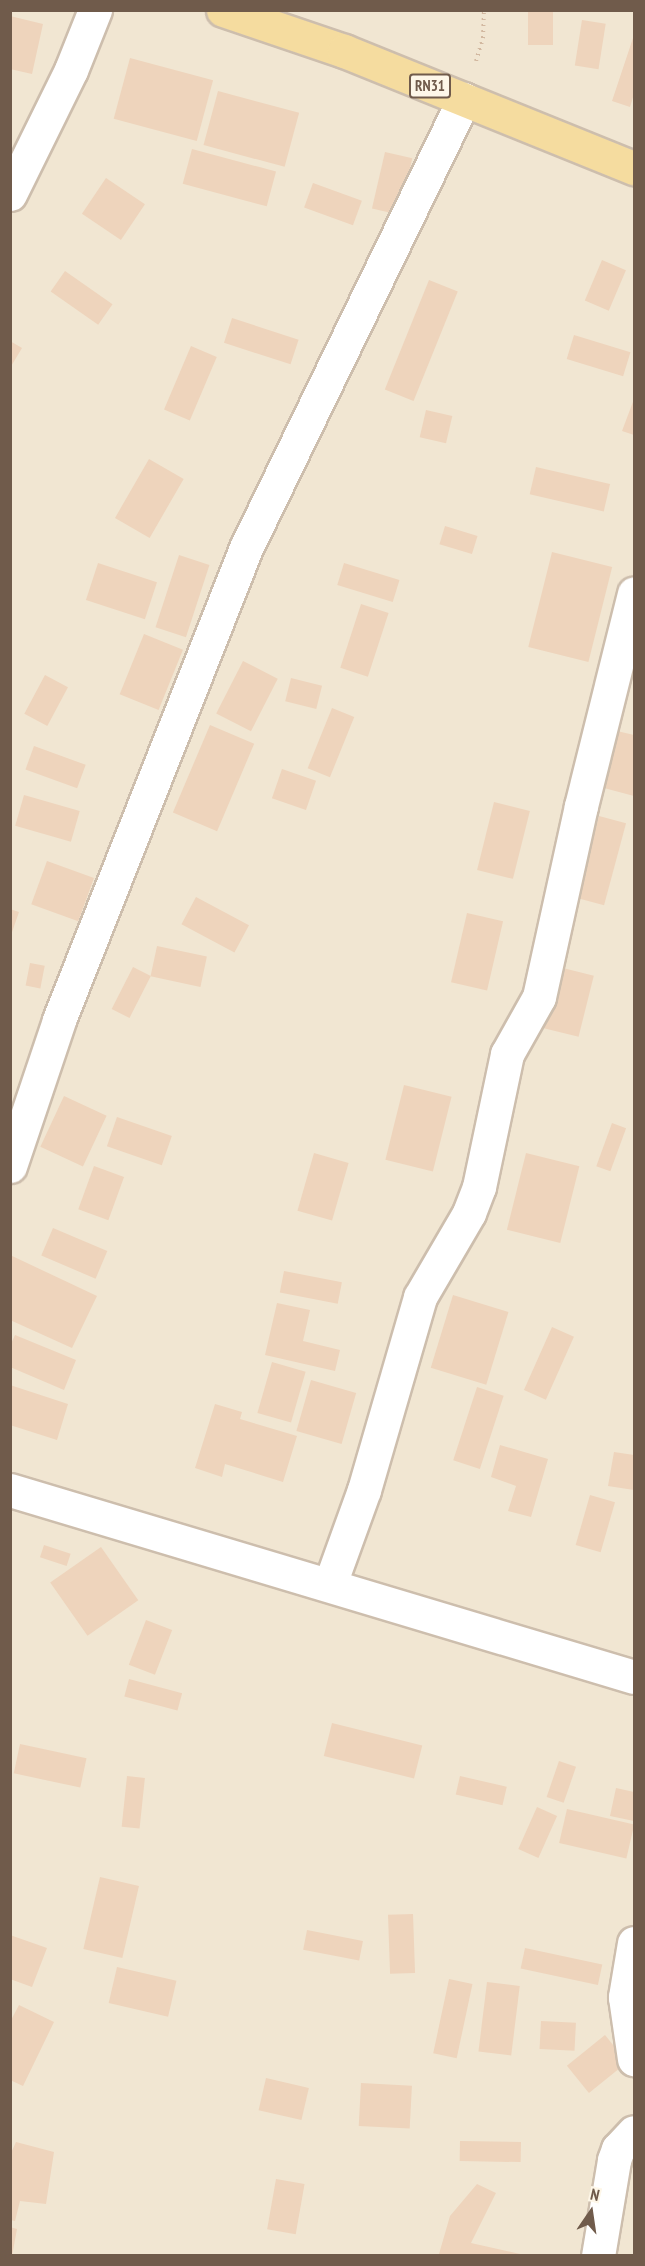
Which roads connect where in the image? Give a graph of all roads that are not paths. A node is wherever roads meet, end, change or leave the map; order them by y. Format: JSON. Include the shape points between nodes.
{"nodes":[{"id":1,"x":95,"y":10,"type":"edge"},
{"id":2,"x":223,"y":10,"type":"edge"},
{"id":3,"x":464,"y":99,"type":"junction"},
{"id":4,"x":634,"y":168,"type":"edge"},
{"id":5,"x":10,"y":194,"type":"edge"},
{"id":6,"x":634,"y":593,"type":"edge"},
{"id":7,"x":10,"y":1166,"type":"edge"},
{"id":8,"x":10,"y":1490,"type":"edge"},
{"id":9,"x":330,"y":1584,"type":"junction"},
{"id":10,"x":634,"y":1677,"type":"edge"},
{"id":11,"x":634,"y":1942,"type":"edge"},
{"id":12,"x":634,"y":2059,"type":"edge"},
{"id":13,"x":634,"y":2132,"type":"edge"},
{"id":14,"x":598,"y":2256,"type":"edge"}],
"edges":[{"from":1,"to":5,"type":"street","via":[[71,70]]},
{"from":2,"to":3,"type":"main road","number":"RN31","via":[[344,51]]},
{"from":3,"to":4,"type":"main road","number":"RN31"},
{"from":3,"to":7,"type":"street","via":[[246,548],[59,1020]]},
{"from":6,"to":9,"type":"street","via":[[580,806],[538,997],[507,1054],[479,1187],[469,1213],[420,1296],[364,1490]]},
{"from":8,"to":9,"type":"street"},
{"from":9,"to":10,"type":"street"},
{"from":11,"to":12,"type":"street","via":[[625,1997]]},
{"from":13,"to":14,"type":"street","via":[[618,2149],[614,2160]]}]}
